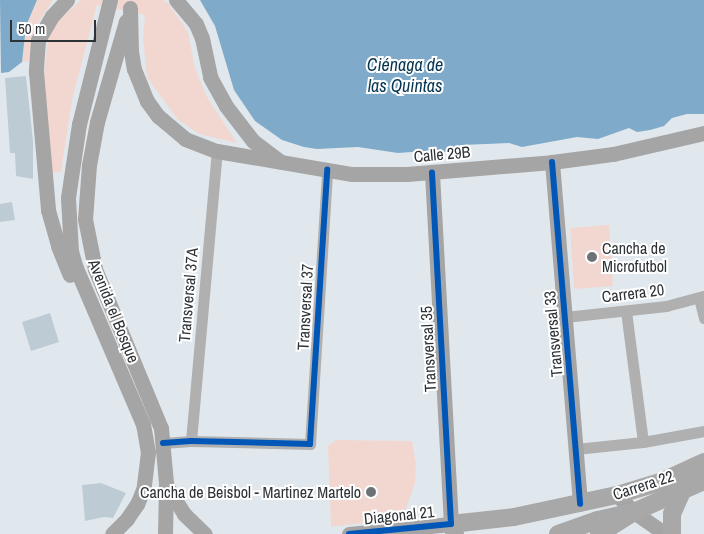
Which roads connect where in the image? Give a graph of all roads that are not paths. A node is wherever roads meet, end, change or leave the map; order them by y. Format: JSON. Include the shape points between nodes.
{"nodes":[{"id":1,"x":67,"y":0,"type":"edge"},
{"id":2,"x":110,"y":0,"type":"edge"},
{"id":3,"x":176,"y":0,"type":"edge"},
{"id":4,"x":132,"y":4,"type":"edge"},
{"id":5,"x":704,"y":133,"type":"edge"},
{"id":6,"x":217,"y":151,"type":"junction"},
{"id":7,"x":552,"y":162,"type":"junction"},
{"id":8,"x":284,"y":164,"type":"junction"},
{"id":9,"x":327,"y":170,"type":"junction"},
{"id":10,"x":432,"y":173,"type":"junction"},
{"id":11,"x":701,"y":297,"type":"edge"},
{"id":12,"x":93,"y":310,"type":"junction"},
{"id":13,"x":626,"y":311,"type":"junction"},
{"id":14,"x":565,"y":316,"type":"junction"},
{"id":15,"x":704,"y":318,"type":"edge"},
{"id":16,"x":704,"y":431,"type":"edge"},
{"id":17,"x":191,"y":441,"type":"junction"},
{"id":18,"x":643,"y":442,"type":"junction"},
{"id":19,"x":163,"y":443,"type":"junction"},
{"id":20,"x":576,"y":449,"type":"junction"},
{"id":21,"x":704,"y":462,"type":"edge"},
{"id":22,"x":704,"y":482,"type":"edge"},
{"id":23,"x":166,"y":483,"type":"junction"},
{"id":24,"x":682,"y":492,"type":"junction"},
{"id":25,"x":617,"y":495,"type":"junction"},
{"id":26,"x":580,"y":504,"type":"junction"},
{"id":27,"x":634,"y":512,"type":"junction"},
{"id":28,"x":453,"y":529,"type":"edge"},
{"id":29,"x":562,"y":533,"type":"edge"},
{"id":30,"x":112,"y":534,"type":"edge"},
{"id":31,"x":165,"y":534,"type":"edge"},
{"id":32,"x":205,"y":534,"type":"edge"},
{"id":33,"x":349,"y":534,"type":"edge"},
{"id":34,"x":599,"y":534,"type":"edge"},
{"id":35,"x":664,"y":534,"type":"edge"},
{"id":36,"x":672,"y":534,"type":"edge"}],
"edges":[{"from":1,"to":12,"type":"main road","via":[[44,27],[36,53],[46,196],[52,228],[64,263]]},
{"from":2,"to":12,"type":"main road","name":"Avenida el Bosque","via":[[79,124],[68,198],[71,250]]},
{"from":3,"to":8,"type":"main road","via":[[196,24],[210,77],[226,106],[253,140]]},
{"from":4,"to":6,"type":"main road","name":"Calle 29B","via":[[131,51],[139,85],[158,116],[184,139]]},
{"from":4,"to":19,"type":"main road","name":"Avenida el Bosque","via":[[97,122],[85,201],[86,235],[102,290],[157,414]]},
{"from":5,"to":7,"type":"main road","name":"Calle 29B","via":[[614,154]]},
{"from":6,"to":8,"type":"main road","name":"Calle 29B"},
{"from":6,"to":17,"type":"street","name":"Transversal 37A"},
{"from":7,"to":10,"type":"main road","name":"Calle 29B"},
{"from":7,"to":14,"type":"main road","name":"Transversal 33"},
{"from":8,"to":9,"type":"main road","name":"Calle 29B"},
{"from":9,"to":10,"type":"main road","name":"Calle 29B","via":[[381,175]]},
{"from":9,"to":17,"type":"street","name":"Transversal 37","via":[[310,444]]},
{"from":10,"to":28,"type":"main road","name":"Transversal 35"},
{"from":11,"to":13,"type":"street","name":"Carrera 20"},
{"from":11,"to":15,"type":"street"},
{"from":12,"to":30,"type":"main road","name":"Avenida el Bosque","via":[[143,424],[148,452],[148,470],[137,504]]},
{"from":13,"to":14,"type":"street","name":"Carrera 20"},
{"from":13,"to":18,"type":"street"},
{"from":14,"to":20,"type":"main road","name":"Transversal 33"},
{"from":16,"to":18,"type":"street"},
{"from":17,"to":19,"type":"street"},
{"from":18,"to":20,"type":"street"},
{"from":19,"to":23,"type":"main road","name":"Avenida el Bosque"},
{"from":20,"to":26,"type":"main road","name":"Transversal 33"},
{"from":21,"to":25,"type":"main road","name":"Carrera 22","via":[[663,481]]},
{"from":22,"to":24,"type":"main road","name":"Carrera 22"},
{"from":23,"to":31,"type":"main road","name":"Avenida el Bosque"},
{"from":23,"to":32,"type":"main road","via":[[184,514]]},
{"from":24,"to":27,"type":"main road","name":"Carrera 22"},
{"from":24,"to":36,"type":"main road","via":[[672,514]]},
{"from":25,"to":26,"type":"main road","name":"Carrera 22"},
{"from":25,"to":27,"type":"main road"},
{"from":26,"to":28,"type":"main road","name":"Diagonal 21"},
{"from":26,"to":29,"type":"main road"},
{"from":27,"to":29,"type":"main road","name":"Carrera 22"},
{"from":27,"to":34,"type":"main road","name":"Carrera 22"},
{"from":27,"to":35,"type":"main road"},
{"from":28,"to":33,"type":"main road","name":"Diagonal 21"}]}
